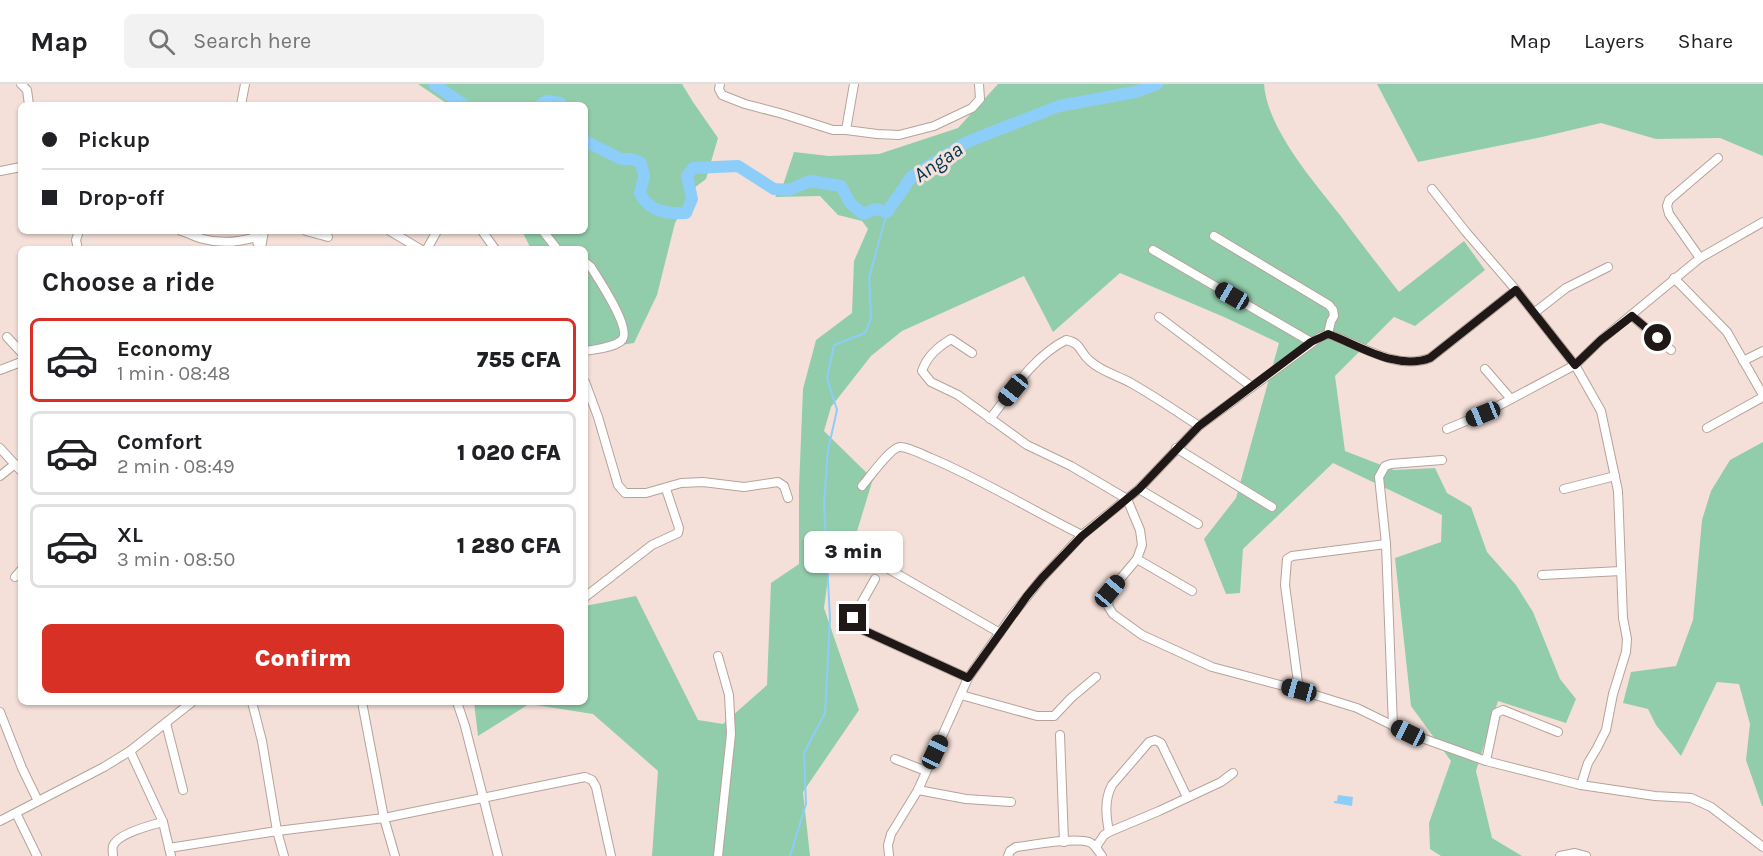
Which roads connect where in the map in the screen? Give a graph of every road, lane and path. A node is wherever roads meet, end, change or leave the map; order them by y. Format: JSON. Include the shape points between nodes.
{"nodes":[{"id":1,"x":21,"y":84,"type":"edge"},
{"id":2,"x":245,"y":84,"type":"edge"},
{"id":3,"x":720,"y":84,"type":"edge"},
{"id":4,"x":854,"y":84,"type":"edge"},
{"id":5,"x":979,"y":84,"type":"edge"},
{"id":6,"x":29,"y":102,"type":"edge"},
{"id":7,"x":242,"y":102,"type":"edge"},
{"id":8,"x":846,"y":130,"type":"junction"},
{"id":9,"x":1718,"y":158,"type":"dead end"},
{"id":10,"x":18,"y":168,"type":"edge"},
{"id":11,"x":0,"y":171,"type":"edge"},
{"id":12,"x":1432,"y":189,"type":"dead end"},
{"id":13,"x":1763,"y":222,"type":"edge"},
{"id":14,"x":188,"y":234,"type":"edge"},
{"id":15,"x":255,"y":234,"type":"edge"},
{"id":16,"x":317,"y":234,"type":"edge"},
{"id":17,"x":395,"y":234,"type":"edge"},
{"id":18,"x":545,"y":234,"type":"edge"},
{"id":19,"x":1214,"y":236,"type":"dead end"},
{"id":20,"x":328,"y":237,"type":"dead end"},
{"id":21,"x":415,"y":246,"type":"edge"},
{"id":22,"x":555,"y":246,"type":"edge"},
{"id":23,"x":1153,"y":250,"type":"dead end"},
{"id":24,"x":1700,"y":258,"type":"junction"},
{"id":25,"x":588,"y":264,"type":"edge"},
{"id":26,"x":1608,"y":267,"type":"dead end"},
{"id":27,"x":1674,"y":278,"type":"junction"},
{"id":28,"x":1516,"y":290,"type":"junction"},
{"id":29,"x":1534,"y":313,"type":"junction"},
{"id":30,"x":1632,"y":316,"type":"junction"},
{"id":31,"x":1159,"y":317,"type":"dead end"},
{"id":32,"x":1328,"y":334,"type":"junction"},
{"id":33,"x":8,"y":337,"type":"dead end"},
{"id":34,"x":1311,"y":342,"type":"junction"},
{"id":35,"x":18,"y":349,"type":"edge"},
{"id":36,"x":588,"y":350,"type":"edge"},
{"id":37,"x":1671,"y":350,"type":"dead end"},
{"id":38,"x":1763,"y":351,"type":"edge"},
{"id":39,"x":972,"y":353,"type":"dead end"},
{"id":40,"x":1743,"y":361,"type":"junction"},
{"id":41,"x":18,"y":363,"type":"edge"},
{"id":42,"x":1575,"y":365,"type":"junction"},
{"id":43,"x":1485,"y":369,"type":"dead end"},
{"id":44,"x":0,"y":370,"type":"edge"},
{"id":45,"x":1252,"y":387,"type":"junction"},
{"id":46,"x":588,"y":390,"type":"edge"},
{"id":47,"x":1763,"y":396,"type":"edge"},
{"id":48,"x":1511,"y":399,"type":"junction"},
{"id":49,"x":990,"y":419,"type":"junction"},
{"id":50,"x":1199,"y":426,"type":"junction"},
{"id":51,"x":1707,"y":428,"type":"dead end"},
{"id":52,"x":1447,"y":429,"type":"dead end"},
{"id":53,"x":0,"y":448,"type":"edge"},
{"id":54,"x":1176,"y":448,"type":"junction"},
{"id":55,"x":1442,"y":460,"type":"dead end"},
{"id":56,"x":18,"y":468,"type":"edge"},
{"id":57,"x":0,"y":476,"type":"edge"},
{"id":58,"x":1615,"y":476,"type":"junction"},
{"id":59,"x":862,"y":486,"type":"dead end"},
{"id":60,"x":666,"y":489,"type":"junction"},
{"id":61,"x":1139,"y":489,"type":"junction"},
{"id":62,"x":1564,"y":489,"type":"dead end"},
{"id":63,"x":788,"y":498,"type":"dead end"},
{"id":64,"x":1127,"y":499,"type":"junction"},
{"id":65,"x":1272,"y":507,"type":"dead end"},
{"id":66,"x":1198,"y":524,"type":"dead end"},
{"id":67,"x":1082,"y":536,"type":"junction"},
{"id":68,"x":1386,"y":544,"type":"junction"},
{"id":69,"x":860,"y":552,"type":"dead end"},
{"id":70,"x":1137,"y":559,"type":"junction"},
{"id":71,"x":1621,"y":571,"type":"junction"},
{"id":72,"x":18,"y":574,"type":"edge"},
{"id":73,"x":1542,"y":576,"type":"dead end"},
{"id":74,"x":15,"y":577,"type":"dead end"},
{"id":75,"x":875,"y":579,"type":"dead end"},
{"id":76,"x":1192,"y":591,"type":"dead end"},
{"id":77,"x":588,"y":595,"type":"edge"},
{"id":78,"x":1000,"y":633,"type":"junction"},
{"id":79,"x":718,"y":656,"type":"dead end"},
{"id":80,"x":1096,"y":677,"type":"dead end"},
{"id":81,"x":968,"y":678,"type":"junction"},
{"id":82,"x":1299,"y":690,"type":"junction"},
{"id":83,"x":961,"y":695,"type":"junction"},
{"id":84,"x":188,"y":705,"type":"edge"},
{"id":85,"x":253,"y":705,"type":"edge"},
{"id":86,"x":363,"y":705,"type":"edge"},
{"id":87,"x":458,"y":705,"type":"edge"},
{"id":88,"x":0,"y":712,"type":"edge"},
{"id":89,"x":166,"y":723,"type":"junction"},
{"id":90,"x":1393,"y":726,"type":"junction"},
{"id":91,"x":1558,"y":732,"type":"dead end"},
{"id":92,"x":1060,"y":735,"type":"dead end"},
{"id":93,"x":130,"y":751,"type":"junction"},
{"id":94,"x":895,"y":759,"type":"dead end"},
{"id":95,"x":1486,"y":761,"type":"junction"},
{"id":96,"x":926,"y":771,"type":"junction"},
{"id":97,"x":1233,"y":773,"type":"dead end"},
{"id":98,"x":1581,"y":785,"type":"junction"},
{"id":99,"x":183,"y":790,"type":"dead end"},
{"id":100,"x":918,"y":790,"type":"junction"},
{"id":101,"x":1187,"y":797,"type":"junction"},
{"id":102,"x":484,"y":799,"type":"junction"},
{"id":103,"x":38,"y":801,"type":"junction"},
{"id":104,"x":1011,"y":802,"type":"dead end"},
{"id":105,"x":16,"y":813,"type":"junction"},
{"id":106,"x":384,"y":818,"type":"junction"},
{"id":107,"x":0,"y":821,"type":"edge"},
{"id":108,"x":162,"y":822,"type":"junction"},
{"id":109,"x":277,"y":831,"type":"junction"},
{"id":110,"x":1109,"y":832,"type":"junction"},
{"id":111,"x":1064,"y":842,"type":"junction"},
{"id":112,"x":1096,"y":847,"type":"junction"},
{"id":113,"x":1763,"y":847,"type":"edge"},
{"id":114,"x":170,"y":852,"type":"edge"},
{"id":115,"x":37,"y":856,"type":"edge"},
{"id":116,"x":113,"y":856,"type":"edge"},
{"id":117,"x":284,"y":856,"type":"edge"},
{"id":118,"x":395,"y":856,"type":"edge"},
{"id":119,"x":498,"y":856,"type":"edge"},
{"id":120,"x":611,"y":856,"type":"edge"},
{"id":121,"x":718,"y":856,"type":"edge"},
{"id":122,"x":889,"y":856,"type":"edge"},
{"id":123,"x":1008,"y":856,"type":"edge"},
{"id":124,"x":1102,"y":856,"type":"edge"},
{"id":125,"x":1560,"y":856,"type":"edge"},
{"id":126,"x":1586,"y":856,"type":"edge"}],
"edges":[{"from":1,"to":6,"type":"street","via":[[27,90]]},
{"from":2,"to":7,"type":"street"},
{"from":3,"to":8,"type":"street","via":[[722,95],[745,105],[833,130]]},
{"from":4,"to":8,"type":"street"},
{"from":5,"to":8,"type":"street","via":[[980,99],[972,108],[934,126],[899,135]]},
{"from":9,"to":24,"type":"street","via":[[1667,206]]},
{"from":10,"to":11,"type":"street"},
{"from":12,"to":28,"type":"street"},
{"from":13,"to":24,"type":"street"},
{"from":14,"to":15,"type":"street","via":[[219,243],[245,240]]},
{"from":16,"to":20,"type":"street"},
{"from":17,"to":21,"type":"street"},
{"from":18,"to":22,"type":"street"},
{"from":19,"to":32,"type":"street","via":[[1329,305],[1334,316]]},
{"from":23,"to":34,"type":"street"},
{"from":24,"to":27,"type":"street"},
{"from":25,"to":36,"type":"street","via":[[624,329],[621,342]]},
{"from":26,"to":29,"type":"street","via":[[1566,288]]},
{"from":27,"to":30,"type":"street"},
{"from":27,"to":40,"type":"street","via":[[1727,332]]},
{"from":28,"to":29,"type":"street"},
{"from":28,"to":32,"type":"street","via":[[1424,360],[1394,360]]},
{"from":29,"to":42,"type":"street"},
{"from":30,"to":37,"type":"street"},
{"from":30,"to":42,"type":"street"},
{"from":31,"to":45,"type":"street"},
{"from":32,"to":34,"type":"street"},
{"from":33,"to":35,"type":"street"},
{"from":34,"to":45,"type":"street"},
{"from":38,"to":40,"type":"street"},
{"from":39,"to":49,"type":"street","via":[[951,339],[938,346],[922,371],[931,382],[958,395]]},
{"from":40,"to":47,"type":"street"},
{"from":41,"to":44,"type":"street"},
{"from":42,"to":48,"type":"street"},
{"from":42,"to":58,"type":"street","via":[[1601,411]]},
{"from":43,"to":48,"type":"street"},
{"from":45,"to":50,"type":"street"},
{"from":46,"to":60,"type":"street","via":[[618,486],[625,493]]},
{"from":47,"to":51,"type":"street"},
{"from":48,"to":52,"type":"street"},
{"from":49,"to":50,"type":"street","via":[[1036,364],[1066,340],[1075,342],[1088,360],[1100,368],[1129,381]]},
{"from":49,"to":64,"type":"street","via":[[1027,445]]},
{"from":50,"to":54,"type":"street"},
{"from":53,"to":56,"type":"street"},
{"from":54,"to":61,"type":"street"},
{"from":54,"to":65,"type":"street"},
{"from":55,"to":68,"type":"street","via":[[1385,466],[1379,477]]},
{"from":56,"to":57,"type":"street"},
{"from":58,"to":62,"type":"street"},
{"from":58,"to":71,"type":"street"},
{"from":59,"to":67,"type":"street","via":[[900,447],[965,472]]},
{"from":60,"to":63,"type":"street","via":[[681,483],[744,487],[778,482]]},
{"from":60,"to":77,"type":"street","via":[[678,533],[652,545]]},
{"from":61,"to":64,"type":"street"},
{"from":61,"to":66,"type":"street"},
{"from":64,"to":67,"type":"street"},
{"from":64,"to":70,"type":"street","via":[[1140,530],[1142,545]]},
{"from":67,"to":78,"type":"street","via":[[1042,578]]},
{"from":68,"to":82,"type":"street","via":[[1287,559],[1285,585]]},
{"from":68,"to":90,"type":"street"},
{"from":69,"to":78,"type":"street"},
{"from":70,"to":76,"type":"street"},
{"from":70,"to":82,"type":"street","via":[[1110,591],[1108,606],[1113,614],[1142,635],[1212,667]]},
{"from":71,"to":73,"type":"street"},
{"from":71,"to":98,"type":"street","via":[[1626,652],[1606,730]]},
{"from":72,"to":74,"type":"street"},
{"from":75,"to":81,"type":"street","via":[[853,618],[854,626]]},
{"from":78,"to":81,"type":"street"},
{"from":79,"to":121,"type":"street","via":[[729,695],[731,734]]},
{"from":80,"to":83,"type":"street","via":[[1054,716],[1047,717]]},
{"from":81,"to":83,"type":"street"},
{"from":82,"to":90,"type":"street","via":[[1357,708]]},
{"from":83,"to":96,"type":"street"},
{"from":84,"to":89,"type":"street"},
{"from":85,"to":109,"type":"street"},
{"from":86,"to":106,"type":"street"},
{"from":87,"to":102,"type":"street"},
{"from":88,"to":103,"type":"street"},
{"from":89,"to":93,"type":"street"},
{"from":89,"to":99,"type":"street"},
{"from":90,"to":95,"type":"street"},
{"from":91,"to":95,"type":"street","via":[[1499,710]]},
{"from":92,"to":111,"type":"street"},
{"from":93,"to":103,"type":"street"},
{"from":93,"to":108,"type":"street"},
{"from":94,"to":96,"type":"street"},
{"from":95,"to":98,"type":"street"},
{"from":96,"to":100,"type":"street"},
{"from":97,"to":101,"type":"street"},
{"from":98,"to":113,"type":"street","via":[[1691,798],[1711,807]]},
{"from":100,"to":104,"type":"street"},
{"from":100,"to":122,"type":"street","via":[[891,834]]},
{"from":101,"to":110,"type":"street"},
{"from":101,"to":110,"type":"street","via":[[1161,743],[1149,742],[1108,792]]},
{"from":102,"to":106,"type":"street"},
{"from":102,"to":119,"type":"street"},
{"from":102,"to":120,"type":"street","via":[[585,777],[592,780]]},
{"from":103,"to":105,"type":"street"},
{"from":105,"to":107,"type":"street"},
{"from":105,"to":115,"type":"street"},
{"from":106,"to":109,"type":"street"},
{"from":106,"to":118,"type":"street"},
{"from":108,"to":114,"type":"street"},
{"from":108,"to":116,"type":"street","via":[[114,843]]},
{"from":109,"to":114,"type":"street"},
{"from":109,"to":117,"type":"street"},
{"from":110,"to":112,"type":"street"},
{"from":111,"to":112,"type":"street","via":[[1089,842]]},
{"from":111,"to":123,"type":"street","via":[[1016,847]]},
{"from":112,"to":124,"type":"street"},
{"from":125,"to":126,"type":"street"}]}
